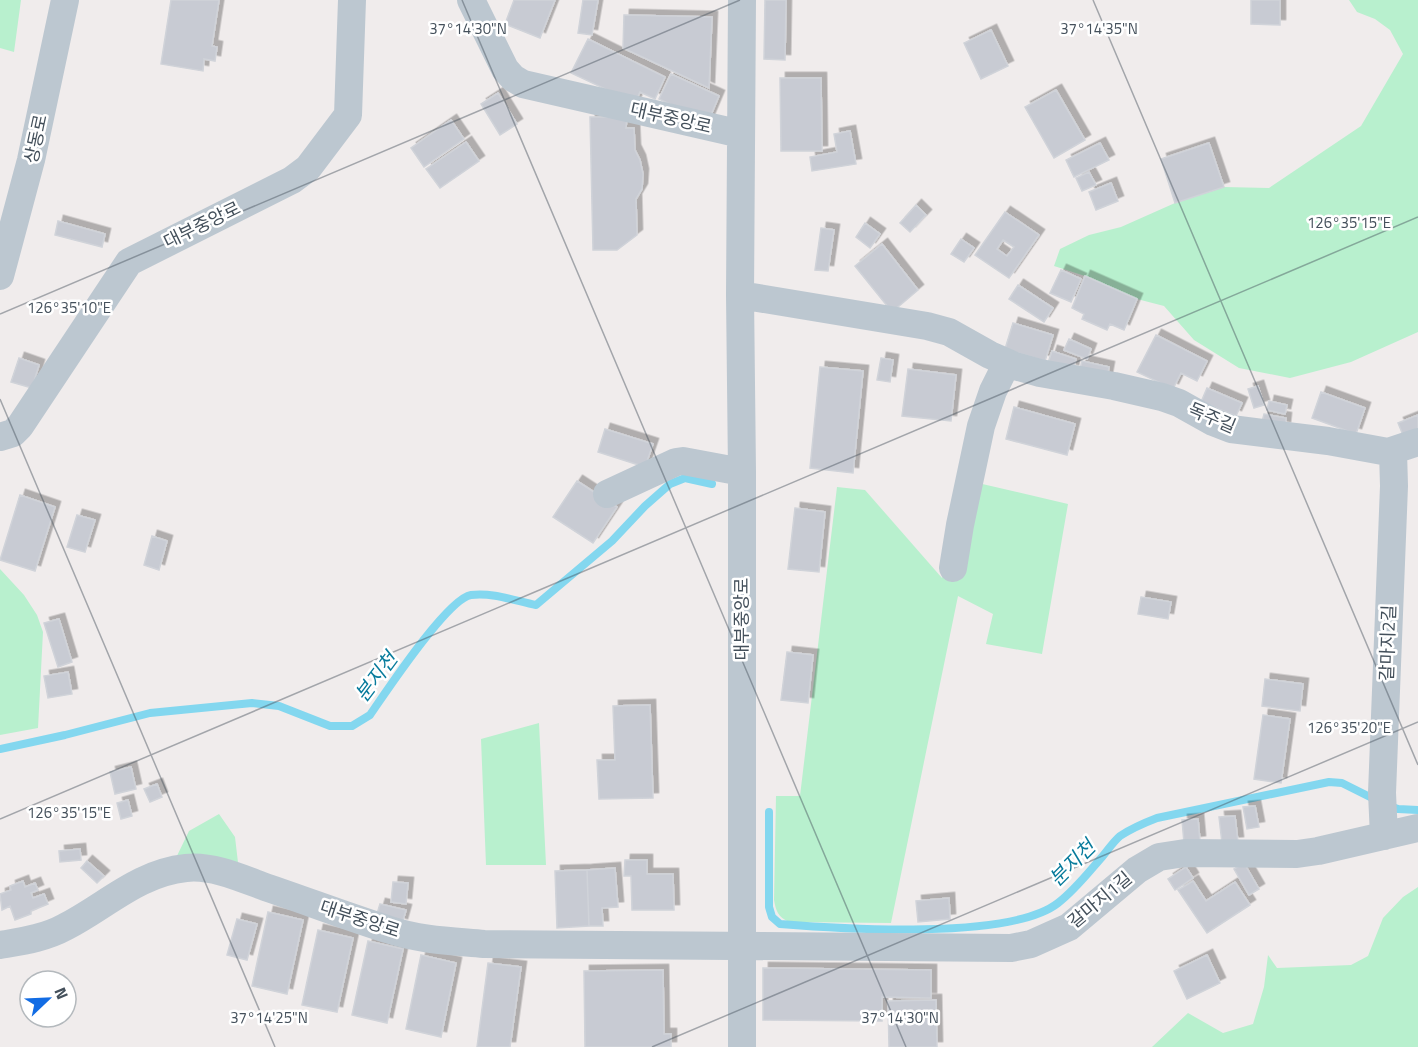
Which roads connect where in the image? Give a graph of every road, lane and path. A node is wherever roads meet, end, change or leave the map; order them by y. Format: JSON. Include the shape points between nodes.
{"nodes":[{"id":1,"x":65,"y":0,"type":"edge"},
{"id":2,"x":352,"y":0,"type":"edge"},
{"id":3,"x":471,"y":0,"type":"edge"},
{"id":4,"x":742,"y":0,"type":"edge"},
{"id":5,"x":741,"y":134,"type":"junction"},
{"id":6,"x":0,"y":276,"type":"edge"},
{"id":7,"x":740,"y":295,"type":"junction"},
{"id":8,"x":1007,"y":363,"type":"junction"},
{"id":9,"x":0,"y":437,"type":"edge"},
{"id":10,"x":1405,"y":446,"type":"edge"},
{"id":11,"x":742,"y":472,"type":"junction"},
{"id":12,"x":607,"y":494,"type":"dead end"},
{"id":13,"x":953,"y":568,"type":"dead end"},
{"id":14,"x":1383,"y":816,"type":"junction"},
{"id":15,"x":1418,"y":828,"type":"edge"},
{"id":16,"x":0,"y":945,"type":"edge"},
{"id":17,"x":743,"y":945,"type":"junction"},
{"id":18,"x":742,"y":1047,"type":"edge"}],
"edges":[{"from":1,"to":6,"type":"street","name":"상동로","via":[[31,160]]},
{"from":2,"to":9,"type":"street","name":"대부중앙로","via":[[348,115],[308,168],[292,180],[129,262],[20,426]]},
{"from":3,"to":5,"type":"street","name":"대부중앙로","via":[[506,69],[523,84]]},
{"from":4,"to":5,"type":"street","name":"대부중앙로"},
{"from":5,"to":7,"type":"street","name":"대부중앙로"},
{"from":7,"to":8,"type":"street","name":"독주길","via":[[927,326],[949,332]]},
{"from":7,"to":11,"type":"street","name":"대부중앙로"},
{"from":8,"to":10,"type":"street","name":"독주길","via":[[1162,397],[1231,429],[1376,451]]},
{"from":8,"to":13,"type":"street","via":[[981,426]]},
{"from":10,"to":14,"type":"street","name":"갈마지2길","via":[[1394,486]]},
{"from":11,"to":12,"type":"street","via":[[676,462]]},
{"from":11,"to":17,"type":"street","name":"대부중앙로"},
{"from":14,"to":15,"type":"street","name":"갈마지1길"},
{"from":14,"to":17,"type":"street","name":"갈마지1길","via":[[1318,851],[1185,853],[1159,857],[1137,870],[1069,927],[1031,944],[1011,948]]},
{"from":16,"to":17,"type":"street","name":"대부중앙로","via":[[50,934],[132,885],[153,875],[189,867],[231,875],[392,931],[445,941]]},
{"from":17,"to":18,"type":"street","name":"대부중앙로"}]}
